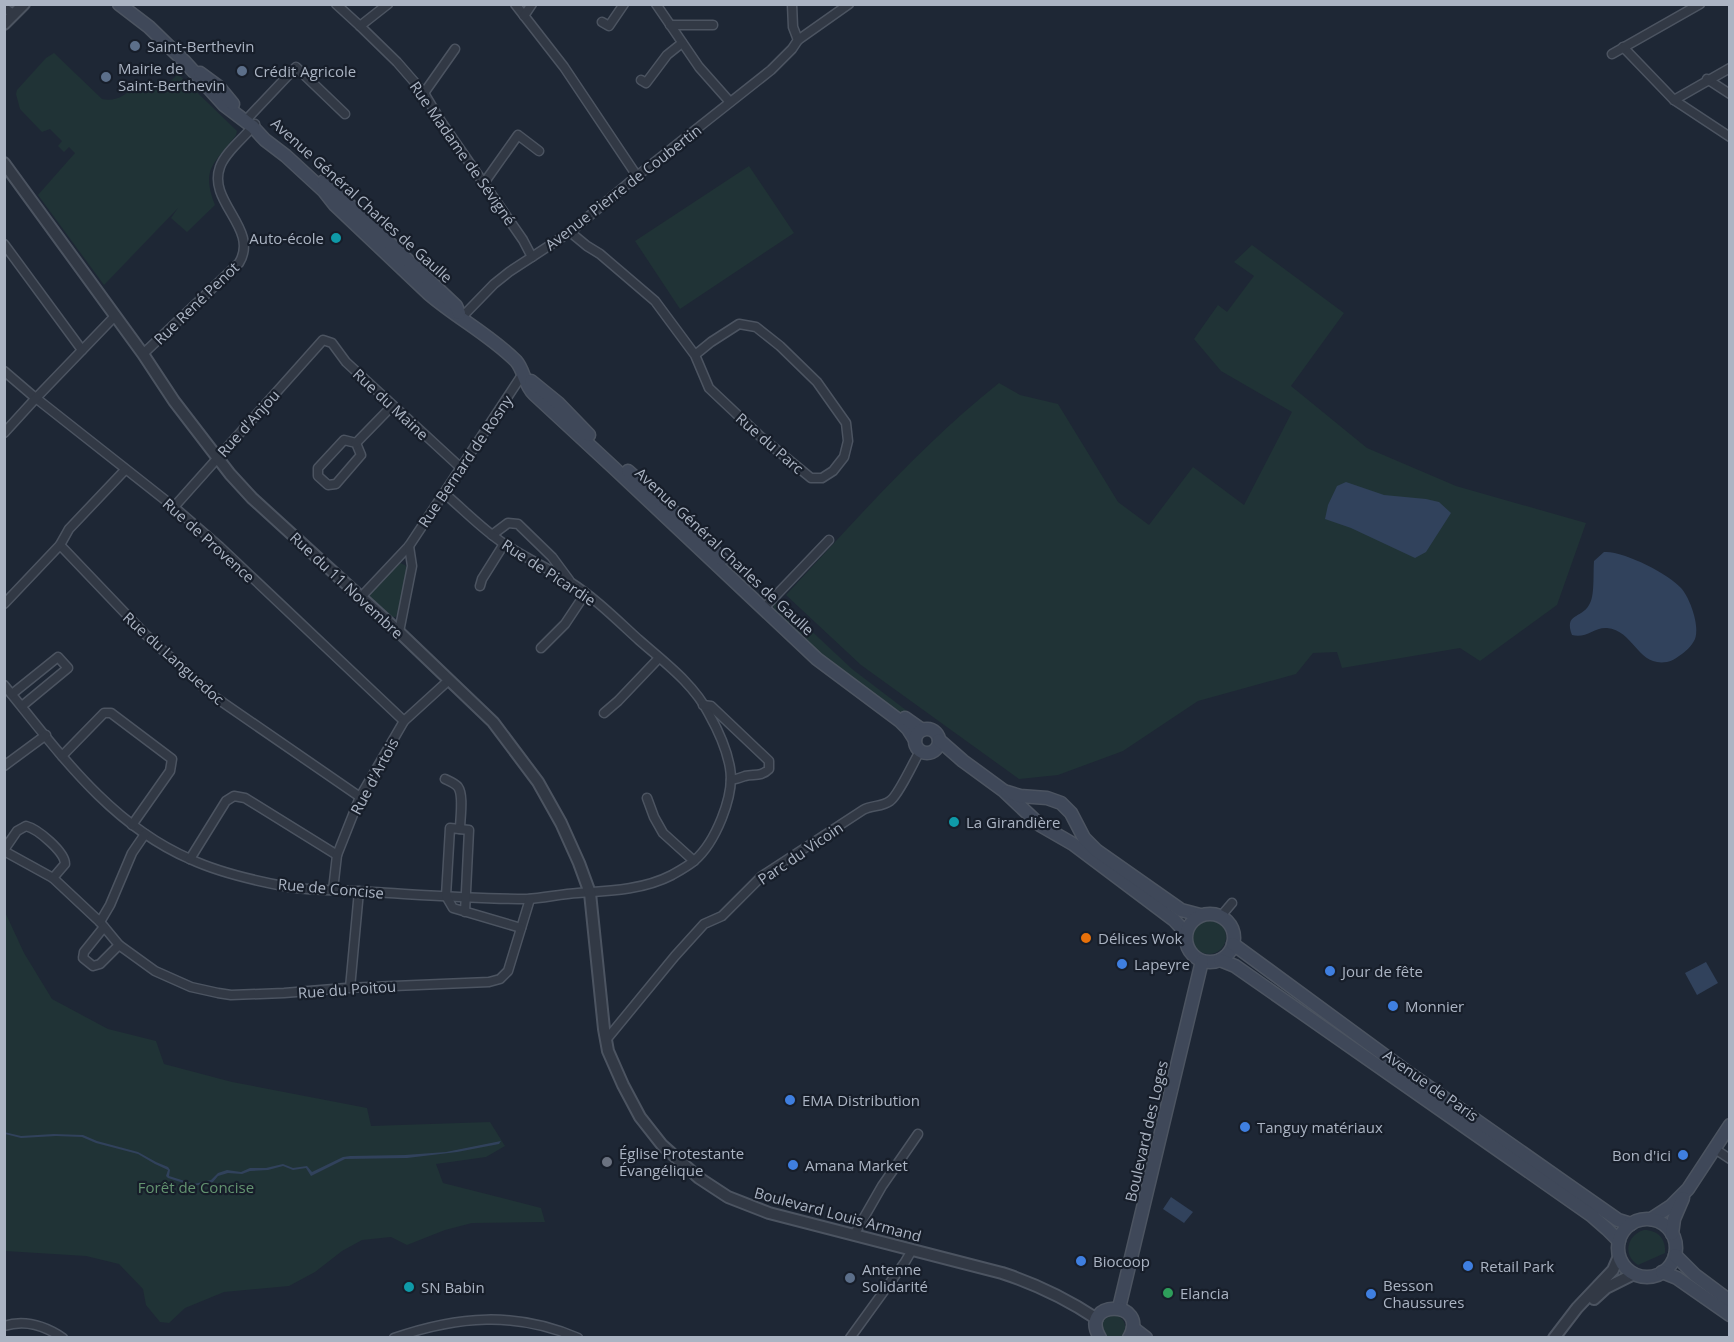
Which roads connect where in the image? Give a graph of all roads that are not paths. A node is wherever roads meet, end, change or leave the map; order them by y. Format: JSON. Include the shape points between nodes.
{"nodes":[{"id":1,"x":24,"y":4,"type":"edge"},
{"id":2,"x":118,"y":4,"type":"edge"},
{"id":3,"x":336,"y":4,"type":"edge"},
{"id":4,"x":388,"y":4,"type":"edge"},
{"id":5,"x":515,"y":4,"type":"edge"},
{"id":6,"x":532,"y":4,"type":"edge"},
{"id":7,"x":624,"y":4,"type":"edge"},
{"id":8,"x":656,"y":4,"type":"edge"},
{"id":9,"x":792,"y":4,"type":"edge"},
{"id":10,"x":849,"y":4,"type":"edge"},
{"id":11,"x":1700,"y":4,"type":"edge"},
{"id":12,"x":4,"y":7,"type":"edge"},
{"id":13,"x":14,"y":15,"type":"junction"},
{"id":14,"x":524,"y":16,"type":"junction"},
{"id":15,"x":602,"y":22,"type":"dead end"},
{"id":16,"x":4,"y":24,"type":"edge"},
{"id":17,"x":670,"y":25,"type":"junction"},
{"id":18,"x":713,"y":25,"type":"dead end"},
{"id":19,"x":360,"y":26,"type":"junction"},
{"id":20,"x":798,"y":40,"type":"junction"},
{"id":21,"x":681,"y":43,"type":"junction"},
{"id":22,"x":1623,"y":48,"type":"junction"},
{"id":23,"x":455,"y":49,"type":"dead end"},
{"id":24,"x":1612,"y":54,"type":"dead end"},
{"id":25,"x":1730,"y":68,"type":"edge"},
{"id":26,"x":641,"y":80,"type":"dead end"},
{"id":27,"x":1707,"y":80,"type":"junction"},
{"id":28,"x":424,"y":93,"type":"junction"},
{"id":29,"x":1730,"y":94,"type":"edge"},
{"id":30,"x":1674,"y":100,"type":"junction"},
{"id":31,"x":730,"y":102,"type":"junction"},
{"id":32,"x":345,"y":114,"type":"dead end"},
{"id":33,"x":250,"y":122,"type":"junction"},
{"id":34,"x":1730,"y":137,"type":"edge"},
{"id":35,"x":539,"y":151,"type":"dead end"},
{"id":36,"x":4,"y":163,"type":"edge"},
{"id":37,"x":637,"y":176,"type":"junction"},
{"id":38,"x":484,"y":183,"type":"junction"},
{"id":39,"x":570,"y":232,"type":"junction"},
{"id":40,"x":4,"y":244,"type":"edge"},
{"id":41,"x":532,"y":257,"type":"junction"},
{"id":42,"x":115,"y":316,"type":"junction"},
{"id":43,"x":462,"y":317,"type":"junction"},
{"id":44,"x":323,"y":340,"type":"joint"},
{"id":45,"x":82,"y":350,"type":"junction"},
{"id":46,"x":143,"y":354,"type":"junction"},
{"id":47,"x":695,"y":355,"type":"junction"},
{"id":48,"x":4,"y":371,"type":"edge"},
{"id":49,"x":522,"y":375,"type":"junction"},
{"id":50,"x":36,"y":398,"type":"junction"},
{"id":51,"x":392,"y":406,"type":"junction"},
{"id":52,"x":4,"y":433,"type":"edge"},
{"id":53,"x":356,"y":443,"type":"junction"},
{"id":54,"x":217,"y":458,"type":"junction"},
{"id":55,"x":461,"y":468,"type":"junction"},
{"id":56,"x":125,"y":470,"type":"junction"},
{"id":57,"x":444,"y":493,"type":"junction"},
{"id":58,"x":174,"y":507,"type":"junction"},
{"id":59,"x":492,"y":535,"type":"junction"},
{"id":60,"x":829,"y":540,"type":"dead end"},
{"id":61,"x":504,"y":544,"type":"junction"},
{"id":62,"x":60,"y":545,"type":"junction"},
{"id":63,"x":409,"y":546,"type":"junction"},
{"id":64,"x":571,"y":583,"type":"junction"},
{"id":65,"x":480,"y":586,"type":"dead end"},
{"id":66,"x":585,"y":594,"type":"junction"},
{"id":67,"x":361,"y":597,"type":"junction"},
{"id":68,"x":4,"y":604,"type":"edge"},
{"id":69,"x":765,"y":606,"type":"junction"},
{"id":70,"x":399,"y":632,"type":"junction"},
{"id":71,"x":541,"y":648,"type":"dead end"},
{"id":72,"x":659,"y":658,"type":"junction"},
{"id":73,"x":449,"y":680,"type":"junction"},
{"id":74,"x":4,"y":685,"type":"edge"},
{"id":75,"x":12,"y":694,"type":"junction"},
{"id":76,"x":703,"y":705,"type":"junction"},
{"id":77,"x":22,"y":706,"type":"junction"},
{"id":78,"x":604,"y":712,"type":"dead end"},
{"id":79,"x":404,"y":721,"type":"junction"},
{"id":80,"x":46,"y":735,"type":"junction"},
{"id":81,"x":919,"y":740,"type":"junction"},
{"id":82,"x":939,"y":740,"type":"junction"},
{"id":83,"x":933,"y":752,"type":"junction"},
{"id":84,"x":62,"y":756,"type":"junction"},
{"id":85,"x":963,"y":761,"type":"junction"},
{"id":86,"x":4,"y":766,"type":"edge"},
{"id":87,"x":445,"y":779,"type":"dead end"},
{"id":88,"x":731,"y":780,"type":"junction"},
{"id":89,"x":1004,"y":791,"type":"junction"},
{"id":90,"x":360,"y":797,"type":"junction"},
{"id":91,"x":647,"y":798,"type":"dead end"},
{"id":92,"x":132,"y":825,"type":"junction"},
{"id":93,"x":460,"y":829,"type":"junction"},
{"id":94,"x":145,"y":834,"type":"junction"},
{"id":95,"x":4,"y":850,"type":"edge"},
{"id":96,"x":337,"y":855,"type":"junction"},
{"id":97,"x":190,"y":860,"type":"junction"},
{"id":98,"x":694,"y":861,"type":"junction"},
{"id":99,"x":53,"y":879,"type":"junction"},
{"id":100,"x":333,"y":890,"type":"junction"},
{"id":101,"x":359,"y":891,"type":"junction"},
{"id":102,"x":590,"y":893,"type":"junction"},
{"id":103,"x":446,"y":896,"type":"junction"},
{"id":104,"x":466,"y":897,"type":"junction"},
{"id":105,"x":530,"y":899,"type":"junction"},
{"id":106,"x":1232,"y":903,"type":"dead end"},
{"id":107,"x":465,"y":912,"type":"junction"},
{"id":108,"x":1200,"y":915,"type":"junction"},
{"id":109,"x":1221,"y":916,"type":"junction"},
{"id":110,"x":102,"y":925,"type":"junction"},
{"id":111,"x":521,"y":928,"type":"junction"},
{"id":112,"x":1186,"y":933,"type":"junction"},
{"id":113,"x":1233,"y":944,"type":"junction"},
{"id":114,"x":119,"y":945,"type":"junction"},
{"id":115,"x":1220,"y":960,"type":"junction"},
{"id":116,"x":1202,"y":961,"type":"junction"},
{"id":117,"x":350,"y":988,"type":"junction"},
{"id":118,"x":606,"y":1040,"type":"junction"},
{"id":119,"x":1730,"y":1125,"type":"edge"},
{"id":120,"x":918,"y":1134,"type":"dead end"},
{"id":121,"x":1715,"y":1149,"type":"junction"},
{"id":122,"x":1730,"y":1159,"type":"edge"},
{"id":123,"x":1688,"y":1189,"type":"junction"},
{"id":124,"x":1652,"y":1219,"type":"junction"},
{"id":125,"x":1631,"y":1224,"type":"junction"},
{"id":126,"x":1672,"y":1234,"type":"junction"},
{"id":127,"x":854,"y":1235,"type":"junction"},
{"id":128,"x":1618,"y":1242,"type":"junction"},
{"id":129,"x":912,"y":1250,"type":"junction"},
{"id":130,"x":1675,"y":1255,"type":"junction"},
{"id":131,"x":1619,"y":1256,"type":"junction"},
{"id":132,"x":1662,"y":1272,"type":"junction"},
{"id":133,"x":1634,"y":1274,"type":"junction"},
{"id":134,"x":1730,"y":1300,"type":"edge"},
{"id":135,"x":1119,"y":1308,"type":"junction"},
{"id":136,"x":1730,"y":1315,"type":"edge"},
{"id":137,"x":1097,"y":1319,"type":"junction"},
{"id":138,"x":4,"y":1326,"type":"edge"},
{"id":139,"x":1131,"y":1333,"type":"edge"},
{"id":140,"x":63,"y":1338,"type":"edge"},
{"id":141,"x":394,"y":1338,"type":"edge"},
{"id":142,"x":578,"y":1338,"type":"edge"},
{"id":143,"x":850,"y":1338,"type":"edge"},
{"id":144,"x":1100,"y":1338,"type":"edge"},
{"id":145,"x":1146,"y":1338,"type":"edge"},
{"id":146,"x":1554,"y":1338,"type":"edge"},
{"id":147,"x":1561,"y":1338,"type":"edge"}],
"edges":[{"from":1,"to":13,"type":"street"},
{"from":2,"to":33,"type":"main road","name":"Avenue Général Charles de Gaulle","via":[[214,82]]},
{"from":3,"to":19,"type":"street","name":"Rue Madame de Sévigné"},
{"from":4,"to":19,"type":"street"},
{"from":5,"to":14,"type":"street"},
{"from":6,"to":14,"type":"street"},
{"from":7,"to":15,"type":"street","via":[[609,26]]},
{"from":8,"to":17,"type":"street"},
{"from":9,"to":20,"type":"street"},
{"from":10,"to":20,"type":"street","name":"Avenue Pierre de Coubertin"},
{"from":11,"to":22,"type":"street"},
{"from":12,"to":13,"type":"street"},
{"from":13,"to":16,"type":"street"},
{"from":14,"to":37,"type":"street"},
{"from":17,"to":18,"type":"street"},
{"from":17,"to":21,"type":"street"},
{"from":19,"to":28,"type":"street","name":"Rue Madame de Sévigné"},
{"from":20,"to":31,"type":"street","name":"Avenue Pierre de Coubertin","via":[[776,65]]},
{"from":21,"to":26,"type":"street","via":[[646,83]]},
{"from":21,"to":31,"type":"street"},
{"from":22,"to":24,"type":"street"},
{"from":22,"to":30,"type":"street"},
{"from":23,"to":28,"type":"street"},
{"from":25,"to":27,"type":"street"},
{"from":27,"to":29,"type":"street"},
{"from":27,"to":30,"type":"street"},
{"from":28,"to":38,"type":"street","name":"Rue Madame de Sévigné"},
{"from":30,"to":34,"type":"street"},
{"from":31,"to":37,"type":"street","name":"Avenue Pierre de Coubertin"},
{"from":32,"to":33,"type":"street","via":[[296,67]]},
{"from":33,"to":43,"type":"main road","name":"Avenue Général Charles de Gaulle","via":[[291,150],[456,306]]},
{"from":33,"to":46,"type":"street","name":"Rue René Penot","via":[[218,176],[221,194],[242,231],[243,256]]},
{"from":35,"to":38,"type":"street","via":[[518,135]]},
{"from":36,"to":42,"type":"street","name":"Rue du 11 Novembre"},
{"from":37,"to":39,"type":"street","name":"Avenue Pierre de Coubertin"},
{"from":38,"to":41,"type":"street","name":"Rue Madame de Sévigné"},
{"from":39,"to":41,"type":"street","name":"Avenue Pierre de Coubertin"},
{"from":39,"to":47,"type":"street","name":"Rue du Parc","via":[[655,301]]},
{"from":40,"to":45,"type":"street"},
{"from":41,"to":43,"type":"street","name":"Avenue Pierre de Coubertin","via":[[494,284]]},
{"from":42,"to":45,"type":"street"},
{"from":42,"to":46,"type":"street","name":"Rue du 11 Novembre"},
{"from":43,"to":49,"type":"main road","name":"Avenue Général Charles de Gaulle","via":[[466,330]]},
{"from":44,"to":51,"type":"street","name":"Rue du Maine","via":[[332,343]]},
{"from":44,"to":54,"type":"street","name":"Rue d'Anjou"},
{"from":45,"to":50,"type":"street"},
{"from":46,"to":54,"type":"street","name":"Rue du 11 Novembre"},
{"from":47,"to":47,"type":"street","name":"Rue du Parc","via":[[709,388],[811,478],[822,478],[844,457],[848,441],[846,423],[817,382],[756,327],[739,324]]},
{"from":48,"to":50,"type":"street","name":"Rue de Provence"},
{"from":49,"to":55,"type":"street","name":"Rue Bernard de Rosny"},
{"from":49,"to":69,"type":"main road","name":"Avenue Général Charles de Gaulle","via":[[527,388]]},
{"from":50,"to":52,"type":"street"},
{"from":50,"to":56,"type":"street","name":"Rue de Provence"},
{"from":51,"to":53,"type":"street"},
{"from":51,"to":55,"type":"street","name":"Rue du Maine"},
{"from":53,"to":53,"type":"street","via":[[344,440],[318,468],[318,476],[328,485],[336,484],[361,455]]},
{"from":54,"to":58,"type":"street","name":"Rue d'Anjou"},
{"from":54,"to":67,"type":"street","name":"Rue du 11 Novembre","via":[[252,498]]},
{"from":55,"to":57,"type":"street","name":"Rue Bernard de Rosny"},
{"from":56,"to":58,"type":"street","name":"Rue de Provence"},
{"from":56,"to":62,"type":"street","via":[[74,524]]},
{"from":57,"to":59,"type":"street","name":"Rue de Picardie"},
{"from":57,"to":63,"type":"street","name":"Rue Bernard de Rosny"},
{"from":58,"to":79,"type":"street","name":"Rue de Provence"},
{"from":59,"to":61,"type":"street","name":"Rue de Picardie"},
{"from":59,"to":64,"type":"street","via":[[508,523],[518,524],[552,556]]},
{"from":60,"to":69,"type":"street"},
{"from":61,"to":64,"type":"street","name":"Rue de Picardie"},
{"from":61,"to":65,"type":"street"},
{"from":62,"to":68,"type":"street"},
{"from":62,"to":90,"type":"street","name":"Rue du Languedoc","via":[[145,634],[212,695]]},
{"from":63,"to":67,"type":"street","name":"Rue Bernard de Rosny"},
{"from":63,"to":70,"type":"street","via":[[412,566]]},
{"from":64,"to":66,"type":"street","name":"Rue de Picardie"},
{"from":66,"to":71,"type":"street","via":[[565,624]]},
{"from":66,"to":72,"type":"street","name":"Rue de Picardie"},
{"from":67,"to":70,"type":"street","name":"Rue du 11 Novembre"},
{"from":69,"to":81,"type":"main road","name":"Avenue Général Charles de Gaulle","via":[[817,659],[900,721]]},
{"from":70,"to":73,"type":"street","name":"Rue du 11 Novembre"},
{"from":72,"to":76,"type":"street","name":"Rue de Picardie"},
{"from":72,"to":78,"type":"street"},
{"from":73,"to":79,"type":"street","name":"Rue d'Artois"},
{"from":73,"to":102,"type":"street","name":"Rue du 11 Novembre","via":[[492,722],[538,782],[561,823]]},
{"from":74,"to":75,"type":"street","name":"Rue de Concise"},
{"from":75,"to":77,"type":"street","name":"Rue de Concise"},
{"from":75,"to":77,"type":"street","via":[[58,657],[68,668]]},
{"from":76,"to":88,"type":"street","name":"Rue de Picardie","via":[[724,749]]},
{"from":76,"to":88,"type":"street","name":"Rue de Picardie","via":[[711,706],[769,761],[769,769],[764,773]]},
{"from":77,"to":80,"type":"street","name":"Rue de Concise"},
{"from":79,"to":90,"type":"street","name":"Rue d'Artois"},
{"from":80,"to":84,"type":"street","name":"Rue de Concise"},
{"from":80,"to":86,"type":"street"},
{"from":81,"to":82,"type":"main road","name":"Avenue Général Charles de Gaulle","via":[[933,731]]},
{"from":81,"to":83,"type":"main road","via":[[926,753]]},
{"from":81,"to":118,"type":"street","name":"Parc du Vicoin","via":[[893,799],[867,807],[762,876],[722,916],[704,924]]},
{"from":82,"to":83,"type":"main road"},
{"from":82,"to":85,"type":"main road"},
{"from":83,"to":85,"type":"main road"},
{"from":84,"to":92,"type":"street","name":"Rue de Concise","via":[[102,800]]},
{"from":84,"to":92,"type":"street","via":[[104,713],[111,713],[172,759],[170,771]]},
{"from":85,"to":89,"type":"main road"},
{"from":87,"to":93,"type":"street","via":[[459,788]]},
{"from":88,"to":98,"type":"street","name":"Rue de Picardie","via":[[720,821],[709,844]]},
{"from":89,"to":108,"type":"main road","via":[[1061,803],[1087,842],[1181,910]]},
{"from":89,"to":112,"type":"main road","via":[[1040,825],[1082,849]]},
{"from":90,"to":96,"type":"street","name":"Rue d'Artois"},
{"from":91,"to":98,"type":"street","via":[[663,833]]},
{"from":92,"to":94,"type":"street","name":"Rue de Concise"},
{"from":93,"to":103,"type":"street","via":[[450,828]]},
{"from":93,"to":104,"type":"street","via":[[469,830]]},
{"from":94,"to":97,"type":"street","name":"Rue de Concise"},
{"from":94,"to":110,"type":"street","via":[[132,853]]},
{"from":95,"to":99,"type":"street","name":"Rue du Poitou"},
{"from":95,"to":99,"type":"street","via":[[17,831],[26,826],[34,828],[65,858]]},
{"from":96,"to":97,"type":"street","via":[[245,798],[234,796],[226,801]]},
{"from":96,"to":100,"type":"street","name":"Rue d'Artois"},
{"from":97,"to":100,"type":"street","name":"Rue de Concise","via":[[250,879]]},
{"from":98,"to":102,"type":"street","name":"Rue de Picardie","via":[[645,885]]},
{"from":99,"to":110,"type":"street","name":"Rue du Poitou"},
{"from":100,"to":101,"type":"street","name":"Rue de Concise"},
{"from":101,"to":103,"type":"street","name":"Rue de Concise"},
{"from":101,"to":117,"type":"street"},
{"from":102,"to":105,"type":"street","name":"Rue de Concise"},
{"from":102,"to":118,"type":"street","name":"Rue du 11 Novembre"},
{"from":103,"to":104,"type":"street","name":"Rue de Concise"},
{"from":103,"to":107,"type":"street","via":[[453,908]]},
{"from":104,"to":105,"type":"street","name":"Rue de Concise"},
{"from":104,"to":107,"type":"street"},
{"from":105,"to":111,"type":"street","name":"Rue du Poitou"},
{"from":106,"to":109,"type":"street"},
{"from":107,"to":111,"type":"street"},
{"from":108,"to":109,"type":"main road"},
{"from":108,"to":112,"type":"main road"},
{"from":109,"to":113,"type":"main road","via":[[1230,925]]},
{"from":110,"to":114,"type":"street","name":"Rue du Poitou"},
{"from":110,"to":114,"type":"street","via":[[83,958],[93,966],[100,964]]},
{"from":111,"to":117,"type":"street","name":"Rue du Poitou","via":[[508,971],[500,979]]},
{"from":112,"to":116,"type":"main road","via":[[1188,949]]},
{"from":113,"to":115,"type":"main road"},
{"from":113,"to":125,"type":"main road","name":"Avenue de Paris","via":[[1568,1185],[1618,1220]]},
{"from":114,"to":117,"type":"street","name":"Rue du Poitou","via":[[155,971],[191,987],[218,993]]},
{"from":115,"to":116,"type":"main road"},
{"from":115,"to":128,"type":"main road","name":"Avenue de Paris","via":[[1235,966],[1591,1215]]},
{"from":116,"to":135,"type":"main road","name":"Boulevard des Loges"},
{"from":118,"to":127,"type":"street","name":"Boulevard Louis Armand","via":[[614,1066],[640,1118],[662,1145],[699,1178],[728,1197],[769,1213]]},
{"from":119,"to":121,"type":"main road"},
{"from":120,"to":127,"type":"street"},
{"from":121,"to":122,"type":"street"},
{"from":121,"to":123,"type":"main road"},
{"from":123,"to":124,"type":"main road"},
{"from":123,"to":126,"type":"main road"},
{"from":124,"to":125,"type":"main road"},
{"from":124,"to":126,"type":"main road"},
{"from":125,"to":128,"type":"main road"},
{"from":126,"to":130,"type":"main road"},
{"from":127,"to":129,"type":"street","name":"Boulevard Louis Armand"},
{"from":128,"to":131,"type":"main road"},
{"from":129,"to":137,"type":"street","name":"Boulevard Louis Armand","via":[[1022,1279]]},
{"from":129,"to":143,"type":"street"},
{"from":130,"to":132,"type":"main road"},
{"from":130,"to":134,"type":"main road"},
{"from":131,"to":133,"type":"main road"},
{"from":131,"to":146,"type":"street","via":[[1613,1270]]},
{"from":132,"to":133,"type":"main road","via":[[1653,1276]]},
{"from":132,"to":136,"type":"main road"},
{"from":133,"to":147,"type":"street","via":[[1598,1295]]},
{"from":135,"to":137,"type":"main road","via":[[1104,1311]]},
{"from":135,"to":139,"type":"main road","via":[[1130,1316]]},
{"from":137,"to":144,"type":"main road"},
{"from":138,"to":140,"type":"street","via":[[23,1322]]},
{"from":139,"to":145,"type":"main road"},
{"from":141,"to":142,"type":"street","via":[[445,1323],[479,1319],[526,1323]]}]}
